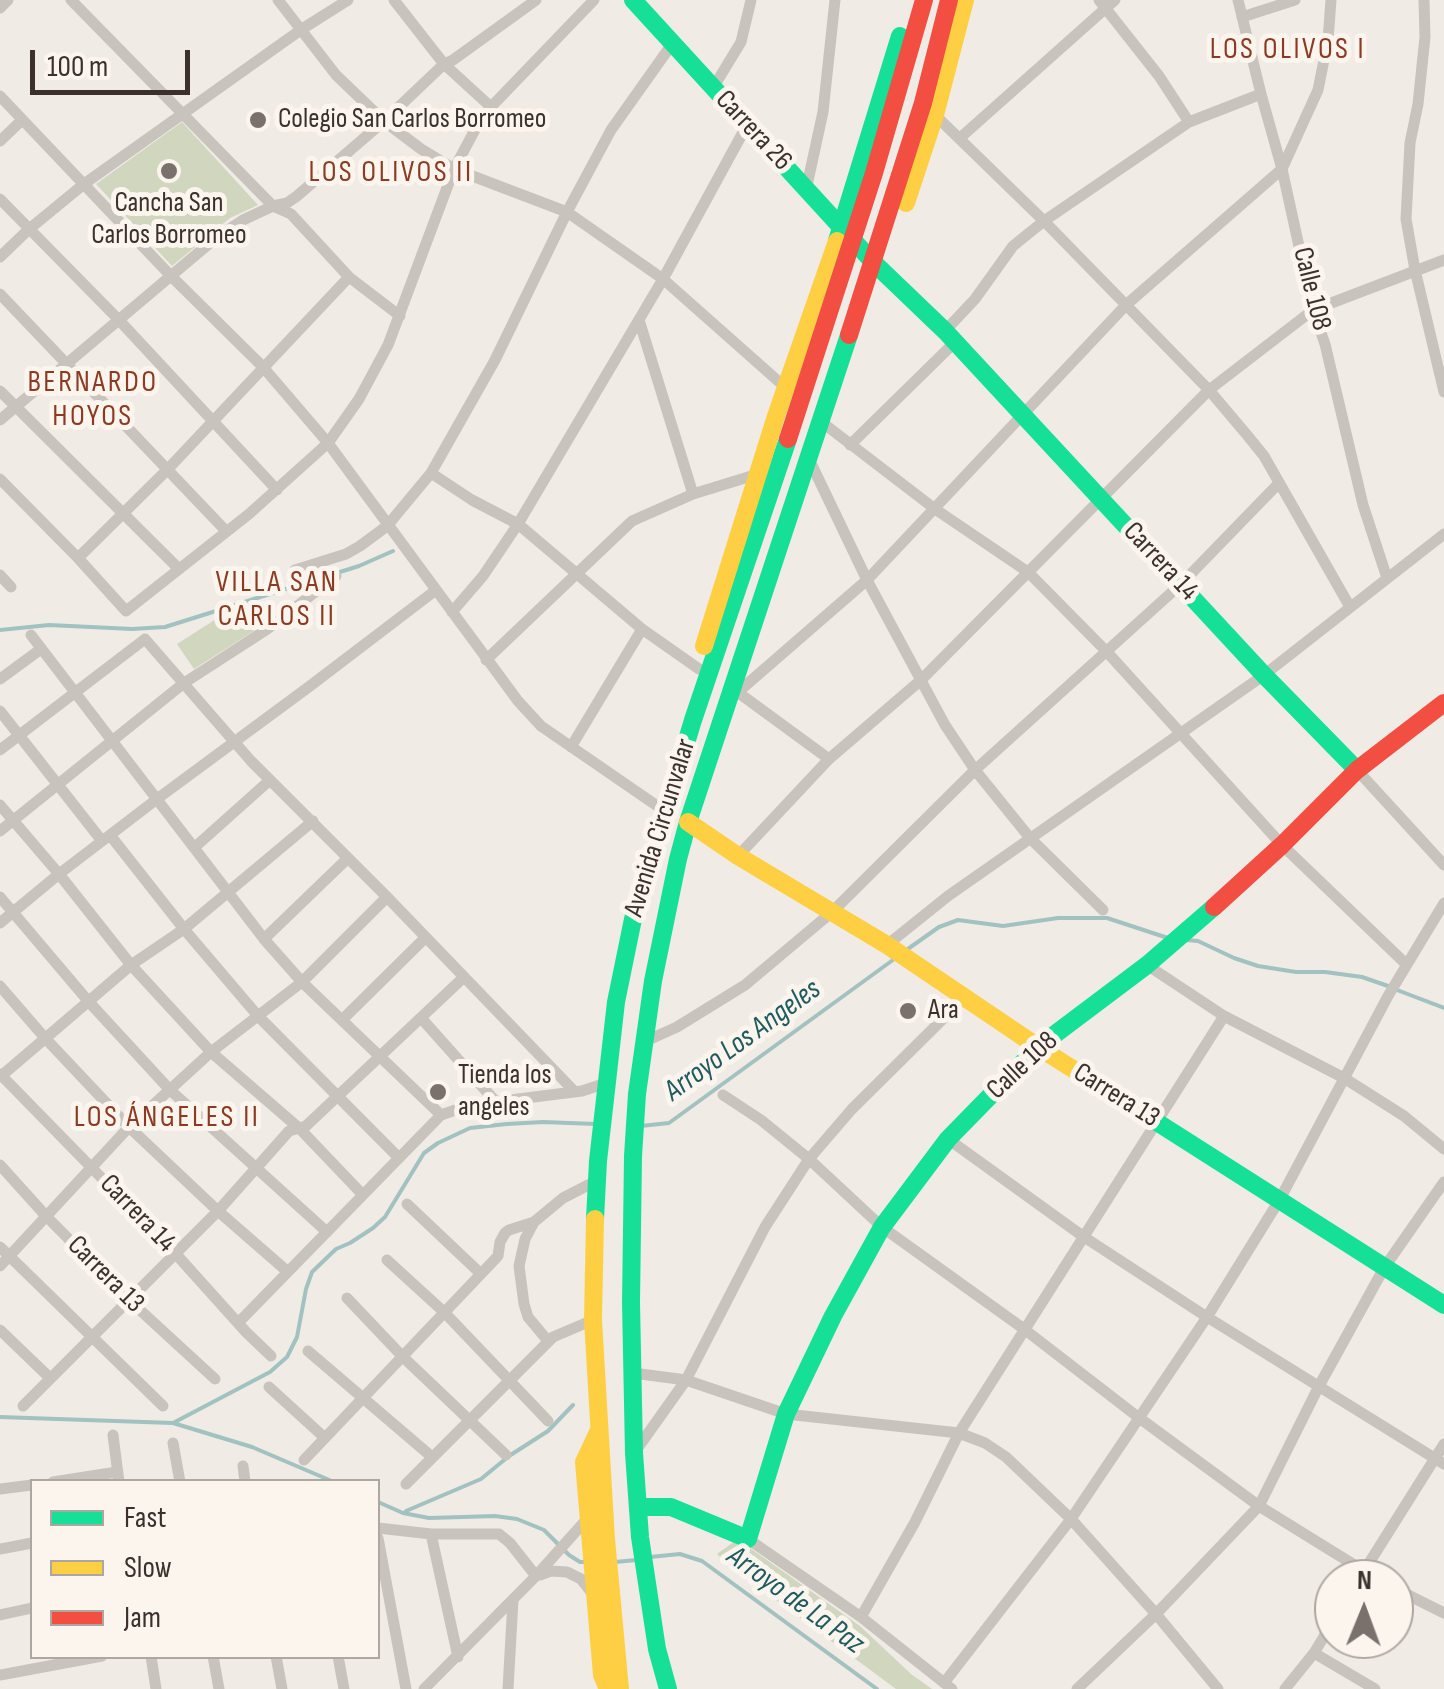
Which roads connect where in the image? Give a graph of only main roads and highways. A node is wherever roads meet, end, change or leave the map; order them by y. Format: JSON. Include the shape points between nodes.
{"nodes":[{"id":1,"x":633,"y":0,"type":"edge"},
{"id":2,"x":910,"y":0,"type":"edge"},
{"id":3,"x":924,"y":0,"type":"edge"},
{"id":4,"x":949,"y":0,"type":"edge"},
{"id":5,"x":965,"y":0,"type":"edge"},
{"id":6,"x":847,"y":231,"type":"junction"},
{"id":7,"x":873,"y":262,"type":"junction"},
{"id":8,"x":1444,"y":703,"type":"edge"},
{"id":9,"x":694,"y":720,"type":"junction"},
{"id":10,"x":1357,"y":770,"type":"junction"},
{"id":11,"x":688,"y":822,"type":"junction"},
{"id":12,"x":1038,"y":1047,"type":"junction"},
{"id":13,"x":1444,"y":1305,"type":"edge"},
{"id":14,"x":598,"y":1430,"type":"junction"},
{"id":15,"x":638,"y":1507,"type":"junction"},
{"id":16,"x":598,"y":1540,"type":"junction"},
{"id":17,"x":601,"y":1576,"type":"junction"},
{"id":18,"x":608,"y":1689,"type":"edge"},
{"id":19,"x":620,"y":1689,"type":"edge"},
{"id":20,"x":668,"y":1689,"type":"edge"}],
"edges":[{"from":1,"to":6,"type":"main road","name":"Carrera 26"},
{"from":2,"to":6,"type":"main road"},
{"from":3,"to":6,"type":"main road","name":"Avenida Circunvalar","via":[[880,155]]},
{"from":4,"to":7,"type":"main road","name":"Avenida Circunvalar"},
{"from":5,"to":7,"type":"main road","via":[[904,209]]},
{"from":6,"to":7,"type":"main road","name":"Carrera 26"},
{"from":6,"to":9,"type":"main road","name":"Avenida Circunvalar","via":[[776,479]]},
{"from":6,"to":9,"type":"main road","via":[[758,474],[698,669]]},
{"from":7,"to":10,"type":"main road","name":"Carrera 14"},
{"from":7,"to":11,"type":"main road","name":"Avenida Circunvalar"},
{"from":8,"to":10,"type":"main road","name":"Calle 108"},
{"from":9,"to":14,"type":"main road","name":"Avenida Circunvalar","via":[[633,919],[616,1002],[593,1259]]},
{"from":10,"to":12,"type":"main road","name":"Calle 108","via":[[1189,930]]},
{"from":11,"to":12,"type":"main road","name":"Carrera 13"},
{"from":11,"to":15,"type":"main road","name":"Avenida Circunvalar","via":[[637,1098],[631,1302]]},
{"from":12,"to":13,"type":"main road","name":"Carrera 13"},
{"from":12,"to":15,"type":"main road","name":"Calle 108","via":[[948,1138],[882,1226],[786,1414],[748,1539],[670,1507]]},
{"from":14,"to":16,"type":"main road","name":"Avenida Circunvalar"},
{"from":14,"to":16,"type":"main road","via":[[584,1462]]},
{"from":15,"to":20,"type":"main road","name":"Avenida Circunvalar"},
{"from":16,"to":17,"type":"main road","name":"Avenida Circunvalar"},
{"from":17,"to":18,"type":"main road","via":[[596,1606]]},
{"from":17,"to":19,"type":"main road","name":"Avenida Circunvalar"}]}
